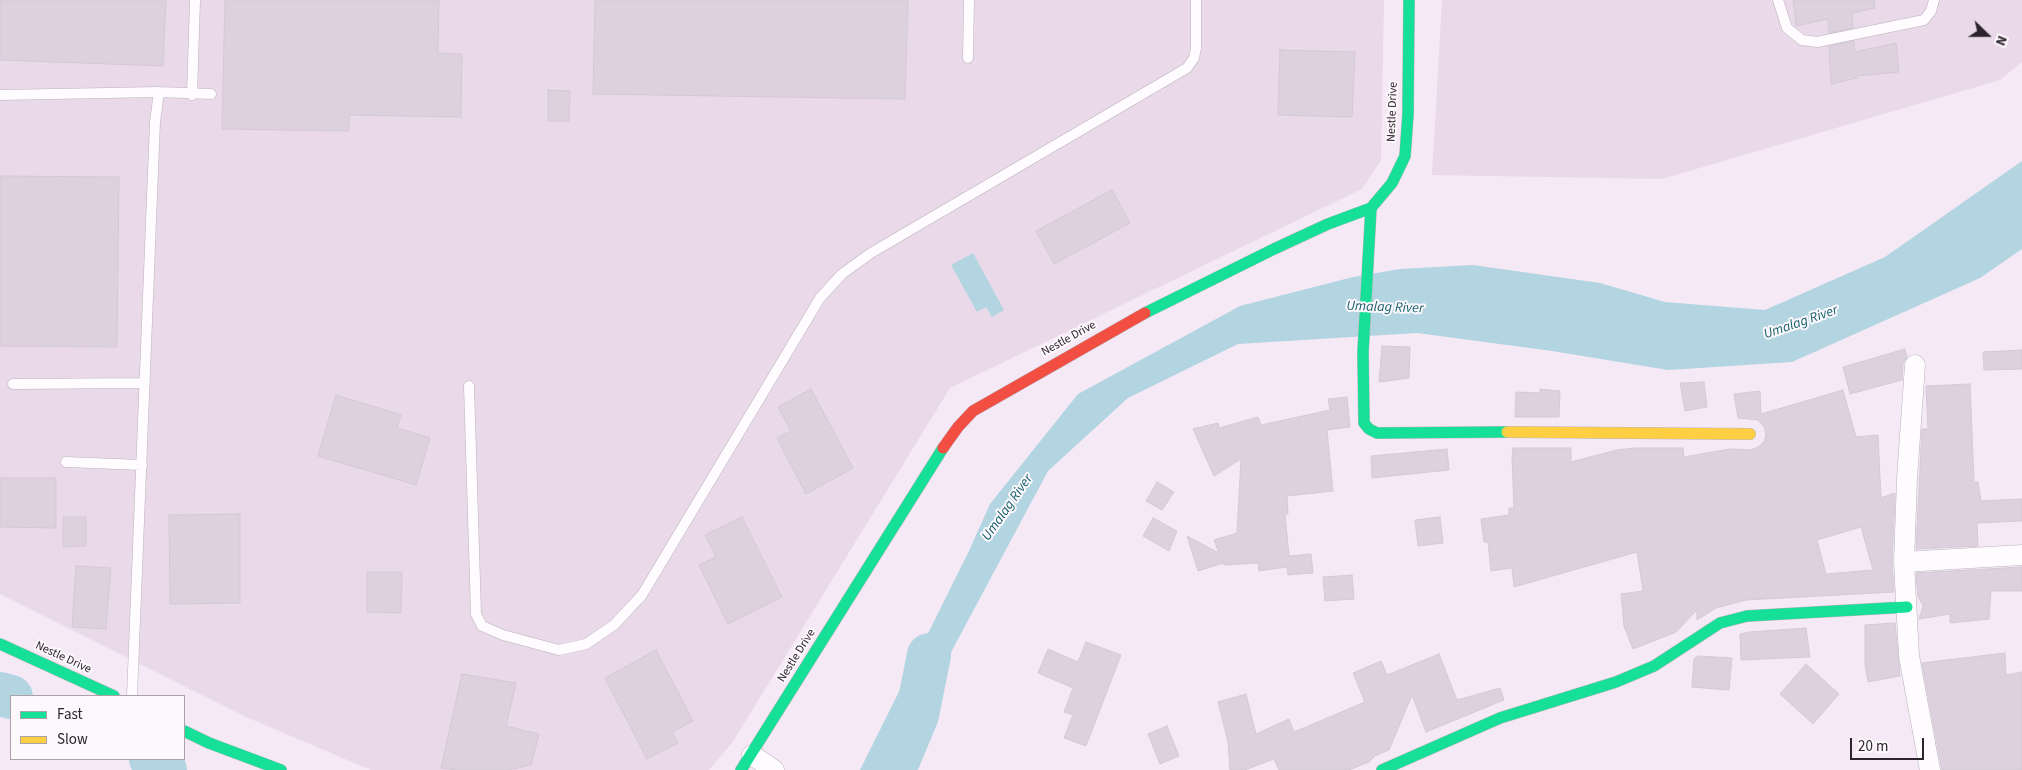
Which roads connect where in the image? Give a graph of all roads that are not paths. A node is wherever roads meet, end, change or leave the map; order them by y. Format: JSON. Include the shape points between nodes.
{"nodes":[{"id":1,"x":195,"y":0,"type":"edge"},
{"id":2,"x":969,"y":0,"type":"edge"},
{"id":3,"x":1196,"y":0,"type":"edge"},
{"id":4,"x":1409,"y":0,"type":"edge"},
{"id":5,"x":1778,"y":0,"type":"edge"},
{"id":6,"x":1934,"y":0,"type":"edge"},
{"id":7,"x":968,"y":58,"type":"dead end"},
{"id":8,"x":159,"y":92,"type":"junction"},
{"id":9,"x":211,"y":94,"type":"dead end"},
{"id":10,"x":0,"y":95,"type":"edge"},
{"id":11,"x":192,"y":95,"type":"junction"},
{"id":12,"x":1370,"y":208,"type":"junction"},
{"id":13,"x":1915,"y":365,"type":"dead end"},
{"id":14,"x":145,"y":383,"type":"junction"},
{"id":15,"x":12,"y":384,"type":"dead end"},
{"id":16,"x":469,"y":386,"type":"dead end"},
{"id":17,"x":1750,"y":434,"type":"dead end"},
{"id":18,"x":66,"y":462,"type":"dead end"},
{"id":19,"x":142,"y":465,"type":"junction"},
{"id":20,"x":2022,"y":555,"type":"edge"},
{"id":21,"x":1904,"y":562,"type":"junction"},
{"id":22,"x":1907,"y":607,"type":"junction"},
{"id":23,"x":0,"y":644,"type":"edge"},
{"id":24,"x":112,"y":695,"type":"edge"},
{"id":25,"x":132,"y":695,"type":"edge"},
{"id":26,"x":185,"y":731,"type":"edge"},
{"id":27,"x":746,"y":762,"type":"edge"},
{"id":28,"x":281,"y":770,"type":"edge"},
{"id":29,"x":774,"y":770,"type":"edge"},
{"id":30,"x":1382,"y":770,"type":"edge"},
{"id":31,"x":1930,"y":770,"type":"edge"}],
"edges":[{"from":1,"to":11,"type":"lane"},
{"from":2,"to":7,"type":"lane"},
{"from":3,"to":16,"type":"lane","via":[[1196,48],[1194,58],[1186,68],[871,253],[842,274],[820,298],[642,596],[614,625],[586,644],[560,650],[503,635],[482,626],[476,614]]},
{"from":4,"to":12,"type":"street","name":"Nestle Drive","via":[[1405,156],[1392,183]]},
{"from":5,"to":6,"type":"lane","via":[[1787,28],[1802,40],[1817,42],[1924,20]]},
{"from":8,"to":10,"type":"lane"},
{"from":8,"to":11,"type":"lane"},
{"from":8,"to":14,"type":"lane","via":[[155,122]]},
{"from":9,"to":11,"type":"lane"},
{"from":12,"to":17,"type":"street","via":[[1363,352],[1364,423],[1369,429],[1377,433]]},
{"from":12,"to":27,"type":"street","name":"Nestle Drive","via":[[1274,249],[1124,324],[974,410],[931,466]]},
{"from":13,"to":21,"type":"street"},
{"from":14,"to":15,"type":"lane"},
{"from":14,"to":19,"type":"lane"},
{"from":18,"to":19,"type":"lane"},
{"from":19,"to":25,"type":"lane"},
{"from":20,"to":21,"type":"street"},
{"from":21,"to":22,"type":"street"},
{"from":22,"to":30,"type":"street","via":[[1747,616],[1720,623],[1654,666],[1616,682],[1500,718]]},
{"from":22,"to":31,"type":"street","via":[[1909,656]]},
{"from":23,"to":24,"type":"street","name":"Nestle Drive"},
{"from":26,"to":28,"type":"street"},
{"from":27,"to":29,"type":"street"}]}
